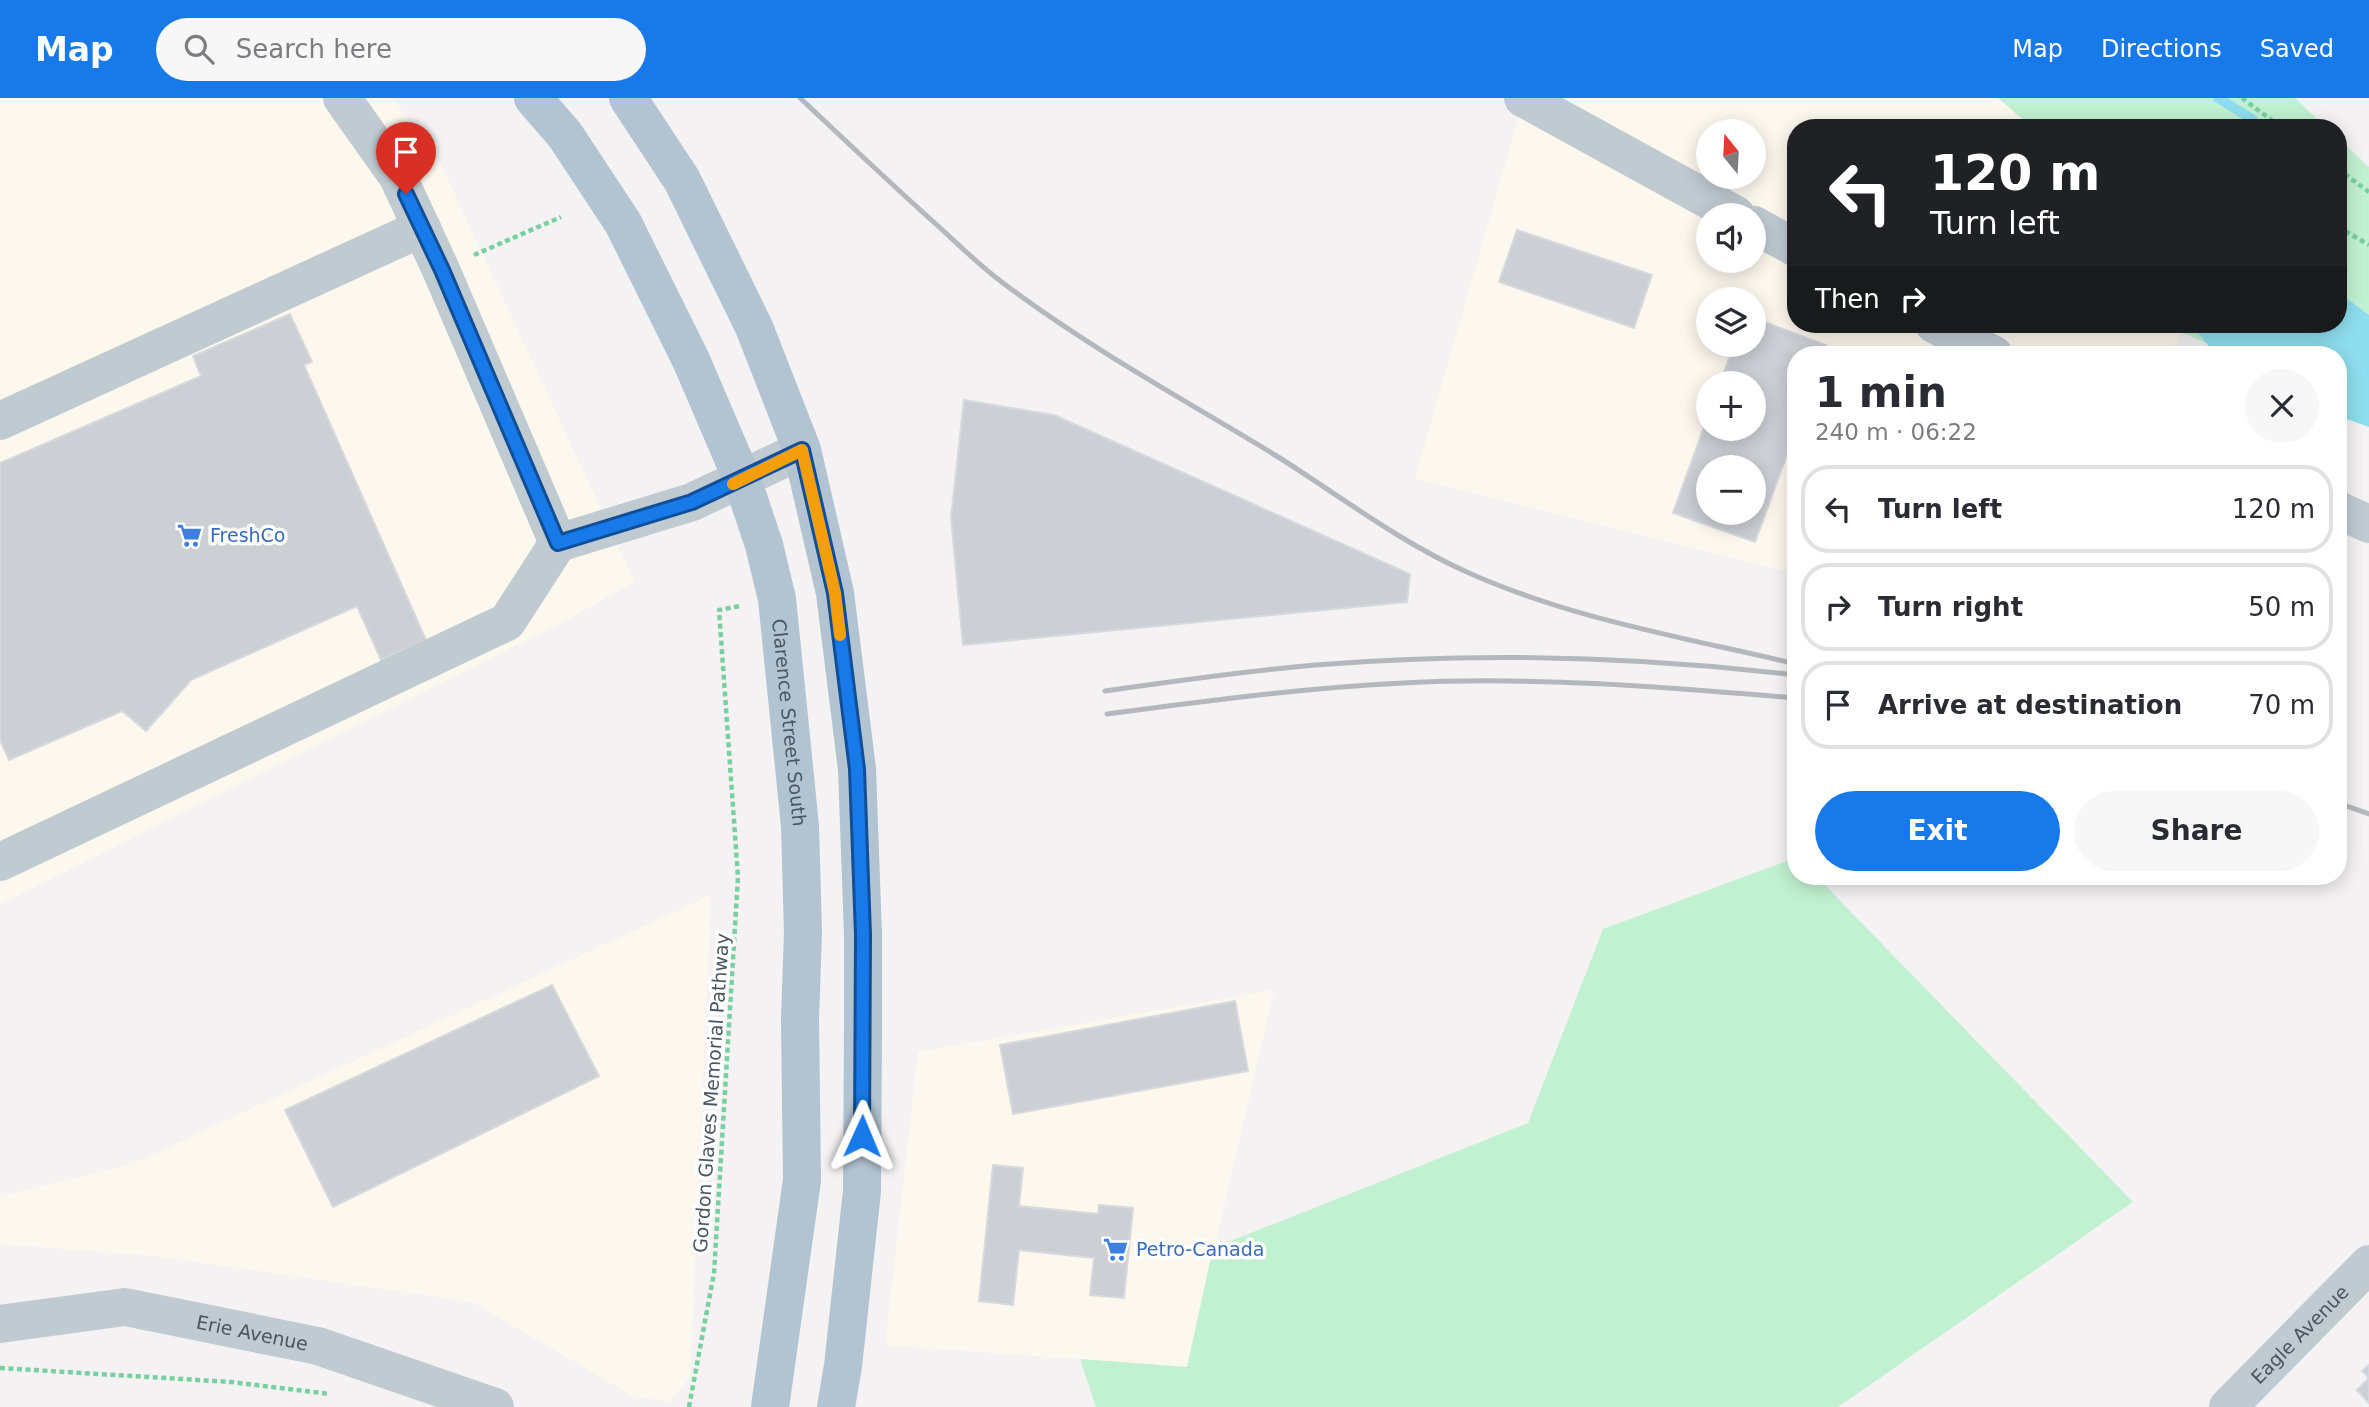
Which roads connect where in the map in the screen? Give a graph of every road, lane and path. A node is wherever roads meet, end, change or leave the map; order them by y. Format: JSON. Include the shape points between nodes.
{"nodes":[{"id":1,"x":342,"y":98,"type":"edge"},
{"id":2,"x":533,"y":98,"type":"edge"},
{"id":3,"x":628,"y":98,"type":"edge"},
{"id":4,"x":1522,"y":98,"type":"edge"},
{"id":5,"x":2242,"y":98,"type":"edge"},
{"id":6,"x":2270,"y":119,"type":"edge"},
{"id":7,"x":2347,"y":176,"type":"edge"},
{"id":8,"x":2369,"y":192,"type":"edge"},
{"id":9,"x":1714,"y":203,"type":"edge"},
{"id":10,"x":561,"y":217,"type":"dead end"},
{"id":11,"x":422,"y":228,"type":"junction"},
{"id":12,"x":1766,"y":232,"type":"edge"},
{"id":13,"x":2347,"y":232,"type":"edge"},
{"id":14,"x":1787,"y":243,"type":"edge"},
{"id":15,"x":2369,"y":245,"type":"edge"},
{"id":16,"x":470,"y":257,"type":"dead end"},
{"id":17,"x":1951,"y":333,"type":"edge"},
{"id":18,"x":1977,"y":346,"type":"edge"},
{"id":19,"x":0,"y":421,"type":"edge"},
{"id":20,"x":802,"y":450,"type":"junction"},
{"id":21,"x":742,"y":479,"type":"junction"},
{"id":22,"x":2347,"y":514,"type":"edge"},
{"id":23,"x":2369,"y":524,"type":"edge"},
{"id":24,"x":558,"y":543,"type":"junction"},
{"id":25,"x":732,"y":779,"type":"dead end"},
{"id":26,"x":0,"y":862,"type":"edge"},
{"id":27,"x":2369,"y":1264,"type":"edge"},
{"id":28,"x":0,"y":1324,"type":"edge"},
{"id":29,"x":0,"y":1368,"type":"edge"},
{"id":30,"x":336,"y":1395,"type":"dead end"},
{"id":31,"x":495,"y":1407,"type":"edge"},
{"id":32,"x":689,"y":1407,"type":"edge"},
{"id":33,"x":771,"y":1407,"type":"edge"},
{"id":34,"x":836,"y":1407,"type":"edge"},
{"id":35,"x":2228,"y":1407,"type":"edge"}],
"edges":[{"from":1,"to":11,"type":"street","via":[[398,177]]},
{"from":2,"to":21,"type":"main road","name":"Clarence Street South","via":[[565,135],[623,223],[691,360]]},
{"from":3,"to":20,"type":"main road","via":[[688,192],[754,327]]},
{"from":4,"to":9,"type":"street"},
{"from":5,"to":6,"type":"path"},
{"from":7,"to":8,"type":"path"},
{"from":10,"to":16,"type":"path"},
{"from":11,"to":19,"type":"street"},
{"from":11,"to":24,"type":"street"},
{"from":12,"to":14,"type":"street"},
{"from":13,"to":15,"type":"path"},
{"from":17,"to":18,"type":"street"},
{"from":20,"to":21,"type":"street"},
{"from":20,"to":34,"type":"main road","via":[[835,593],[857,769],[863,935],[862,1191]]},
{"from":21,"to":24,"type":"street","via":[[692,502]]},
{"from":21,"to":33,"type":"main road","name":"Clarence Street South","via":[[777,599],[800,826],[803,1180]]},
{"from":22,"to":23,"type":"street"},
{"from":24,"to":26,"type":"street","via":[[507,622]]},
{"from":25,"to":32,"type":"path","name":"Gordon Glaves Memorial Pathway","via":[[738,877],[714,1273]]},
{"from":27,"to":35,"type":"street","name":"Eagle Avenue"},
{"from":28,"to":31,"type":"street","name":"Erie Avenue","via":[[125,1307],[318,1346]]},
{"from":29,"to":30,"type":"path","via":[[230,1382]]}]}
